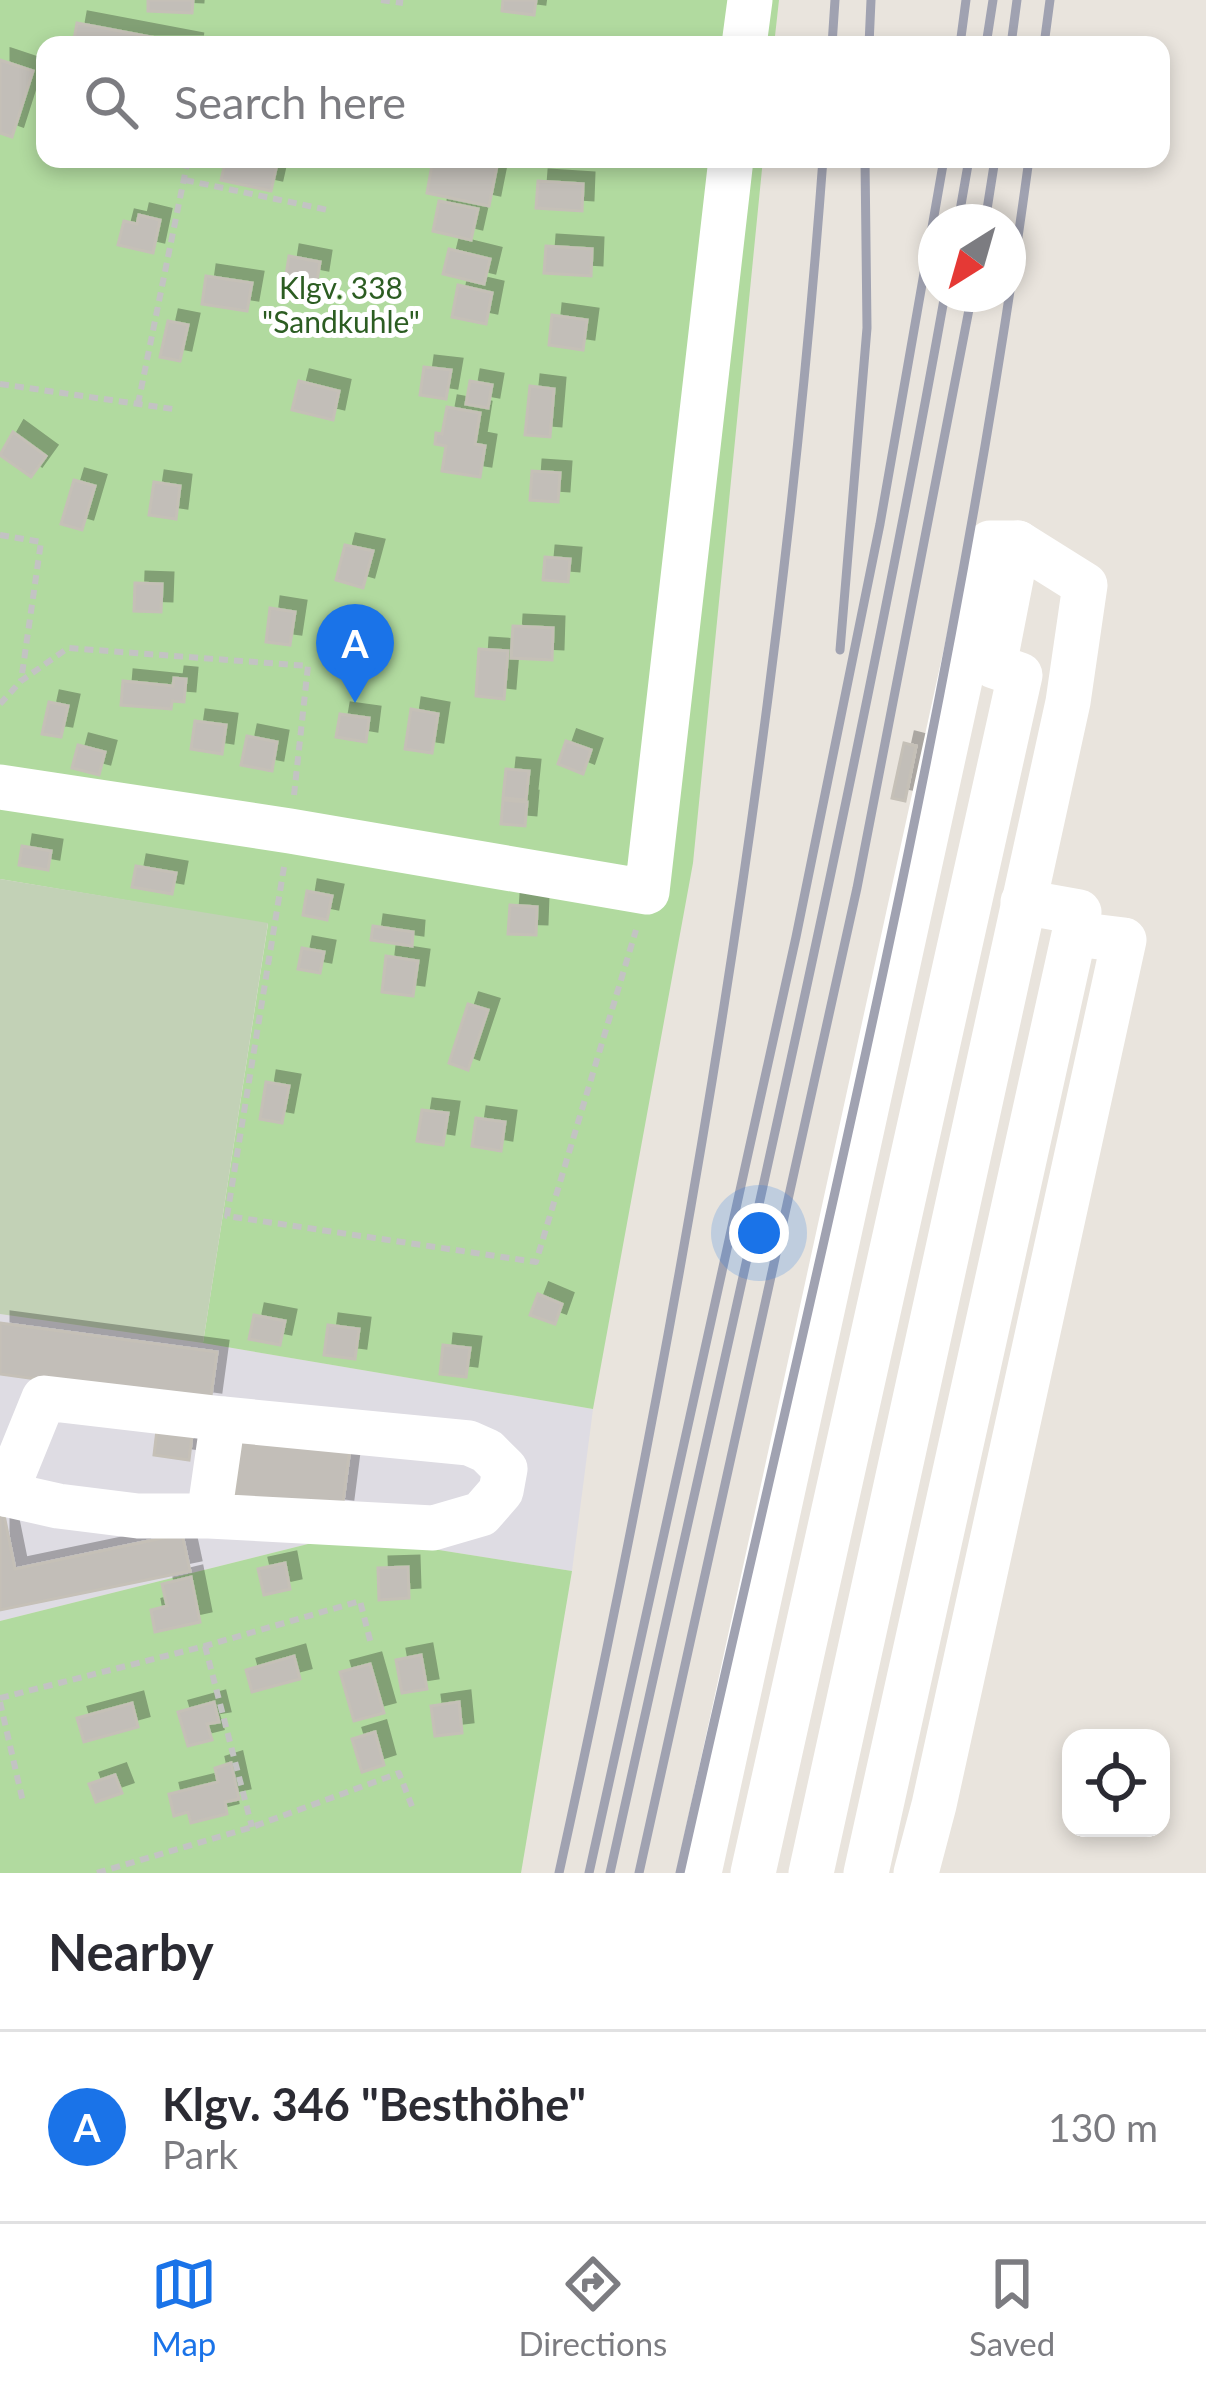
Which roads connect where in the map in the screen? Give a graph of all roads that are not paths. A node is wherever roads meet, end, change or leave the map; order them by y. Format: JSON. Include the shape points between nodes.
{"nodes":[{"id":1,"x":750,"y":0,"type":"edge"},
{"id":2,"x":745,"y":36,"type":"edge"},
{"id":3,"x":730,"y":168,"type":"edge"},
{"id":4,"x":1018,"y":543,"type":"junction"},
{"id":5,"x":0,"y":787,"type":"edge"},
{"id":6,"x":1023,"y":902,"type":"junction"},
{"id":7,"x":1075,"y":934,"type":"junction"},
{"id":8,"x":223,"y":1419,"type":"junction"},
{"id":9,"x":2,"y":1493,"type":"edge"},
{"id":10,"x":209,"y":1516,"type":"junction"},
{"id":11,"x":699,"y":1873,"type":"edge"},
{"id":12,"x":753,"y":1873,"type":"edge"},
{"id":13,"x":811,"y":1873,"type":"edge"},
{"id":14,"x":866,"y":1873,"type":"edge"},
{"id":15,"x":916,"y":1873,"type":"edge"}],
"edges":[{"from":1,"to":2,"type":"lane"},
{"from":3,"to":5,"type":"lane","via":[[647,892]]},
{"from":4,"to":6,"type":"lane","via":[[1085,585]]},
{"from":4,"to":11,"type":"lane","via":[[990,543]]},
{"from":4,"to":12,"type":"lane","via":[[994,666],[1020,675]]},
{"from":6,"to":7,"type":"lane","via":[[1079,912]]},
{"from":6,"to":13,"type":"lane"},
{"from":7,"to":14,"type":"lane"},
{"from":7,"to":15,"type":"lane","via":[[1124,940]]},
{"from":8,"to":9,"type":"lane","via":[[44,1398]]},
{"from":8,"to":10,"type":"lane"},
{"from":8,"to":10,"type":"lane","via":[[469,1443],[505,1469],[501,1491],[481,1514],[434,1528]]},
{"from":9,"to":10,"type":"lane","via":[[138,1516]]}]}
